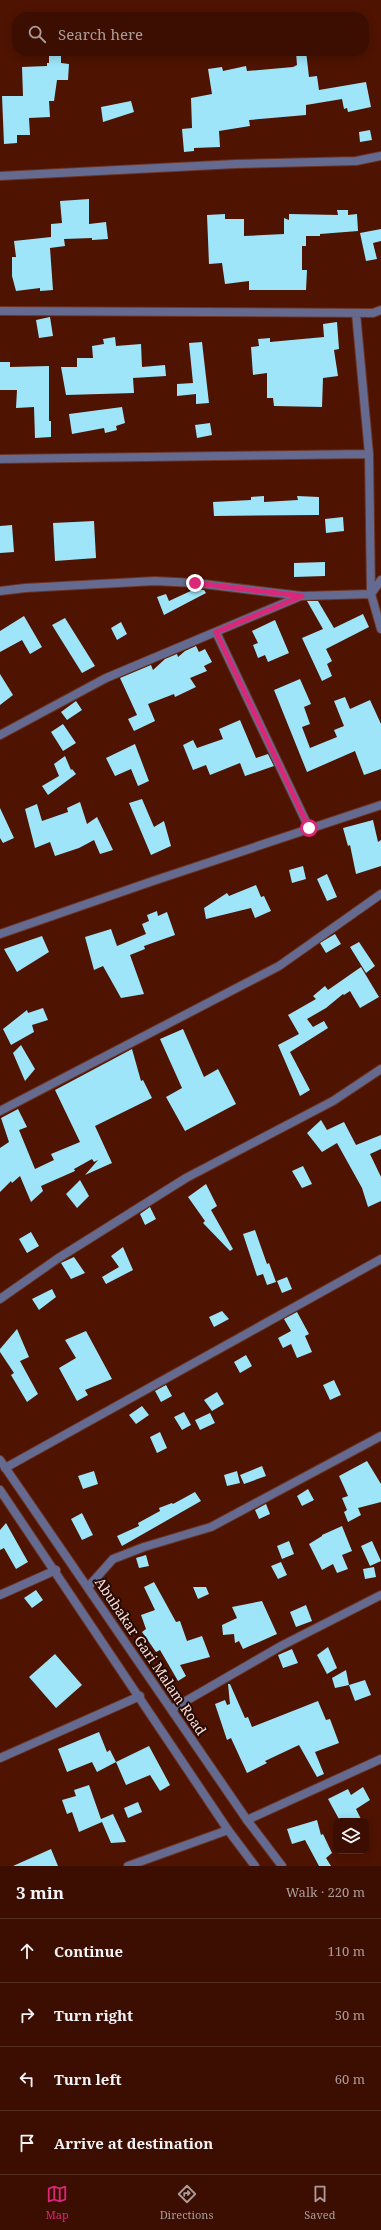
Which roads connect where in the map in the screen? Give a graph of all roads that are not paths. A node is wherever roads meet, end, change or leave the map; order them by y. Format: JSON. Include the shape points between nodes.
{"nodes":[{"id":1,"x":381,"y":156,"type":"edge"},
{"id":2,"x":0,"y":176,"type":"edge"},
{"id":3,"x":381,"y":310,"type":"edge"},
{"id":4,"x":0,"y":311,"type":"edge"},
{"id":5,"x":356,"y":313,"type":"junction"},
{"id":6,"x":369,"y":454,"type":"junction"},
{"id":7,"x":0,"y":459,"type":"edge"},
{"id":8,"x":381,"y":580,"type":"edge"},
{"id":9,"x":0,"y":591,"type":"edge"},
{"id":10,"x":370,"y":594,"type":"junction"},
{"id":11,"x":302,"y":596,"type":"junction"},
{"id":12,"x":381,"y":629,"type":"edge"},
{"id":13,"x":216,"y":632,"type":"junction"},
{"id":14,"x":0,"y":735,"type":"edge"},
{"id":15,"x":381,"y":805,"type":"edge"},
{"id":16,"x":309,"y":828,"type":"junction"},
{"id":17,"x":381,"y":894,"type":"edge"},
{"id":18,"x":0,"y":934,"type":"edge"},
{"id":19,"x":381,"y":1069,"type":"edge"},
{"id":20,"x":0,"y":1110,"type":"edge"},
{"id":21,"x":381,"y":1259,"type":"edge"},
{"id":22,"x":0,"y":1299,"type":"edge"},
{"id":23,"x":381,"y":1436,"type":"edge"},
{"id":24,"x":0,"y":1460,"type":"edge"},
{"id":25,"x":5,"y":1468,"type":"junction"},
{"id":26,"x":0,"y":1490,"type":"edge"},
{"id":27,"x":56,"y":1570,"type":"junction"},
{"id":28,"x":88,"y":1587,"type":"junction"},
{"id":29,"x":0,"y":1595,"type":"edge"},
{"id":30,"x":381,"y":1595,"type":"edge"},
{"id":31,"x":140,"y":1696,"type":"junction"},
{"id":32,"x":172,"y":1709,"type":"junction"},
{"id":33,"x":0,"y":1758,"type":"edge"},
{"id":34,"x":381,"y":1759,"type":"edge"},
{"id":35,"x":247,"y":1820,"type":"junction"},
{"id":36,"x":228,"y":1830,"type":"junction"},
{"id":37,"x":128,"y":1866,"type":"edge"},
{"id":38,"x":255,"y":1866,"type":"edge"},
{"id":39,"x":282,"y":1866,"type":"edge"}],
"edges":[{"from":1,"to":2,"type":"street","via":[[356,161],[236,164]]},
{"from":3,"to":5,"type":"street","via":[[373,313]]},
{"from":4,"to":5,"type":"street"},
{"from":5,"to":6,"type":"street"},
{"from":6,"to":7,"type":"street"},
{"from":6,"to":10,"type":"street"},
{"from":8,"to":10,"type":"street"},
{"from":9,"to":11,"type":"street","via":[[155,581],[195,583]]},
{"from":10,"to":11,"type":"street"},
{"from":10,"to":12,"type":"street"},
{"from":11,"to":13,"type":"street"},
{"from":13,"to":14,"type":"street","via":[[106,678]]},
{"from":13,"to":16,"type":"street"},
{"from":15,"to":16,"type":"street"},
{"from":16,"to":18,"type":"street"},
{"from":17,"to":20,"type":"street","via":[[279,966]]},
{"from":19,"to":22,"type":"street","via":[[333,1101],[186,1178],[57,1259]]},
{"from":21,"to":25,"type":"street"},
{"from":23,"to":28,"type":"street","via":[[211,1527],[144,1546],[113,1559]]},
{"from":24,"to":25,"type":"street","name":"Abubakar Gari Malam Road"},
{"from":25,"to":28,"type":"street","name":"Abubakar Gari Malam Road"},
{"from":26,"to":27,"type":"street"},
{"from":27,"to":29,"type":"street"},
{"from":27,"to":31,"type":"street"},
{"from":28,"to":32,"type":"street","name":"Abubakar Gari Malam Road"},
{"from":30,"to":32,"type":"street","via":[[281,1646]]},
{"from":31,"to":33,"type":"street"},
{"from":31,"to":36,"type":"street"},
{"from":32,"to":35,"type":"street","name":"Abubakar Gari Malam Road"},
{"from":34,"to":35,"type":"street"},
{"from":35,"to":39,"type":"street","name":"Abubakar Gari Malam Road"},
{"from":36,"to":37,"type":"street"},
{"from":36,"to":38,"type":"street"}]}
